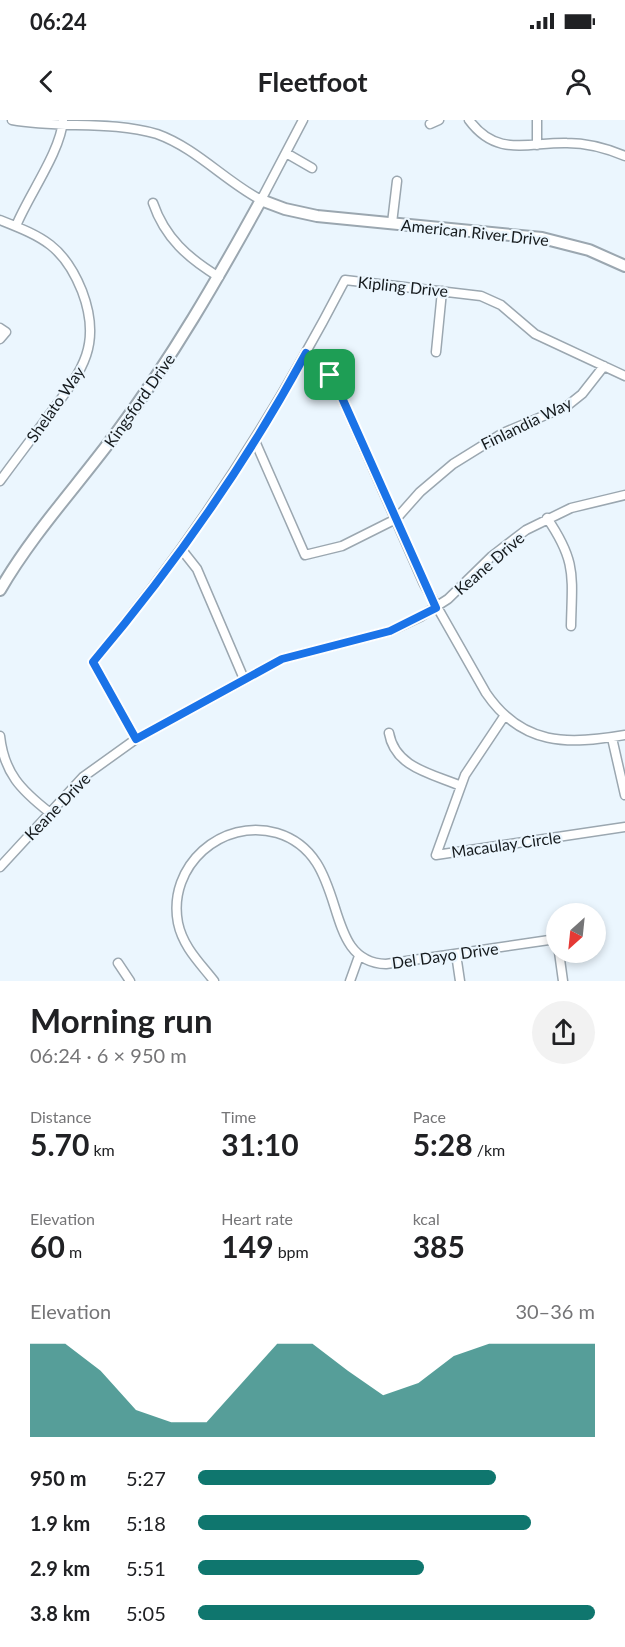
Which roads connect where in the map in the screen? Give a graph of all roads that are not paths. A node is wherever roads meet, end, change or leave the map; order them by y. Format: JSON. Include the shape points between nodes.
{"nodes":[{"id":1,"x":12,"y":120,"type":"edge"},
{"id":2,"x":303,"y":120,"type":"edge"},
{"id":3,"x":469,"y":120,"type":"edge"},
{"id":4,"x":537,"y":120,"type":"edge"},
{"id":5,"x":63,"y":122,"type":"edge"},
{"id":6,"x":537,"y":145,"type":"junction"},
{"id":7,"x":286,"y":153,"type":"junction"},
{"id":8,"x":625,"y":156,"type":"edge"},
{"id":9,"x":312,"y":168,"type":"dead end"},
{"id":10,"x":397,"y":181,"type":"dead end"},
{"id":11,"x":261,"y":200,"type":"junction"},
{"id":12,"x":153,"y":203,"type":"dead end"},
{"id":13,"x":0,"y":220,"type":"edge"},
{"id":14,"x":392,"y":223,"type":"junction"},
{"id":15,"x":16,"y":226,"type":"junction"},
{"id":16,"x":625,"y":266,"type":"edge"},
{"id":17,"x":219,"y":276,"type":"junction"},
{"id":18,"x":442,"y":291,"type":"junction"},
{"id":19,"x":0,"y":328,"type":"edge"},
{"id":20,"x":0,"y":339,"type":"edge"},
{"id":21,"x":436,"y":352,"type":"dead end"},
{"id":22,"x":306,"y":353,"type":"junction"},
{"id":23,"x":604,"y":366,"type":"junction"},
{"id":24,"x":625,"y":376,"type":"edge"},
{"id":25,"x":255,"y":441,"type":"junction"},
{"id":26,"x":0,"y":481,"type":"edge"},
{"id":27,"x":625,"y":495,"type":"edge"},
{"id":28,"x":547,"y":518,"type":"junction"},
{"id":29,"x":396,"y":519,"type":"junction"},
{"id":30,"x":182,"y":550,"type":"junction"},
{"id":31,"x":0,"y":590,"type":"edge"},
{"id":32,"x":436,"y":608,"type":"junction"},
{"id":33,"x":571,"y":626,"type":"dead end"},
{"id":34,"x":244,"y":679,"type":"junction"},
{"id":35,"x":505,"y":715,"type":"junction"},
{"id":36,"x":389,"y":733,"type":"dead end"},
{"id":37,"x":625,"y":735,"type":"edge"},
{"id":38,"x":0,"y":736,"type":"edge"},
{"id":39,"x":612,"y":738,"type":"junction"},
{"id":40,"x":136,"y":739,"type":"junction"},
{"id":41,"x":461,"y":786,"type":"junction"},
{"id":42,"x":625,"y":795,"type":"edge"},
{"id":43,"x":49,"y":812,"type":"junction"},
{"id":44,"x":625,"y":827,"type":"edge"},
{"id":45,"x":0,"y":867,"type":"edge"},
{"id":46,"x":546,"y":940,"type":"edge"},
{"id":47,"x":456,"y":954,"type":"junction"},
{"id":48,"x":359,"y":956,"type":"junction"},
{"id":49,"x":118,"y":963,"type":"dead end"},
{"id":50,"x":561,"y":963,"type":"edge"},
{"id":51,"x":130,"y":981,"type":"edge"},
{"id":52,"x":214,"y":981,"type":"edge"},
{"id":53,"x":350,"y":981,"type":"edge"},
{"id":54,"x":460,"y":981,"type":"edge"},
{"id":55,"x":563,"y":981,"type":"edge"}],
"edges":[{"from":1,"to":5,"type":"street","name":"American River Drive"},
{"from":2,"to":7,"type":"street"},
{"from":3,"to":6,"type":"street","via":[[483,135],[503,144]]},
{"from":4,"to":6,"type":"street"},
{"from":5,"to":11,"type":"street","name":"American River Drive","via":[[116,124],[158,135],[175,142]]},
{"from":5,"to":15,"type":"street","via":[[54,152]]},
{"from":6,"to":8,"type":"street","via":[[581,144]]},
{"from":7,"to":9,"type":"street"},
{"from":7,"to":11,"type":"street"},
{"from":10,"to":14,"type":"street","name":"American River Drive"},
{"from":11,"to":14,"type":"street","name":"American River Drive","via":[[317,216]]},
{"from":11,"to":17,"type":"street","name":"Kingsford Drive"},
{"from":12,"to":17,"type":"street","via":[[164,228],[178,246]]},
{"from":13,"to":15,"type":"street","name":"Shelato Way"},
{"from":14,"to":16,"type":"street","name":"American River Drive","via":[[542,238],[589,250]]},
{"from":15,"to":26,"type":"street","name":"Shelato Way","via":[[40,236],[67,261],[87,305],[91,334],[87,357],[77,378]]},
{"from":17,"to":31,"type":"street","name":"Kingsford Drive","via":[[144,394],[34,538]]},
{"from":18,"to":21,"type":"street"},
{"from":18,"to":22,"type":"street","name":"Kipling Drive","via":[[345,280]]},
{"from":18,"to":23,"type":"street","name":"Kipling Drive","via":[[492,300],[535,334]]},
{"from":19,"to":20,"type":"street","via":[[6,332]]},
{"from":22,"to":25,"type":"street","name":"Kipling Drive"},
{"from":22,"to":29,"type":"street","via":[[330,375],[339,391]]},
{"from":23,"to":24,"type":"street","name":"Kipling Drive"},
{"from":23,"to":29,"type":"street","name":"Finlandia Way","via":[[591,385],[567,406],[503,433],[459,459]]},
{"from":25,"to":29,"type":"street","name":"Finlandia Way","via":[[305,555],[342,546]]},
{"from":25,"to":30,"type":"street","name":"Kipling Drive"},
{"from":27,"to":28,"type":"street","name":"Keane Drive","via":[[596,500]]},
{"from":28,"to":32,"type":"street","name":"Keane Drive","via":[[505,545]]},
{"from":28,"to":33,"type":"street","via":[[571,562]]},
{"from":29,"to":32,"type":"street"},
{"from":30,"to":34,"type":"street","via":[[198,569]]},
{"from":30,"to":40,"type":"street","name":"Kipling Drive","via":[[93,662]]},
{"from":32,"to":34,"type":"street","name":"Keane Drive","via":[[390,631],[282,659]]},
{"from":32,"to":35,"type":"street","via":[[486,693]]},
{"from":34,"to":40,"type":"street","name":"Keane Drive"},
{"from":35,"to":39,"type":"street","via":[[529,732],[555,740]]},
{"from":35,"to":41,"type":"street","name":"Macaulay Circle"},
{"from":36,"to":41,"type":"street","via":[[403,760]]},
{"from":37,"to":39,"type":"street"},
{"from":38,"to":43,"type":"street","via":[[12,778]]},
{"from":39,"to":42,"type":"street"},
{"from":40,"to":43,"type":"street","name":"Keane Drive","via":[[83,777]]},
{"from":41,"to":44,"type":"street","name":"Macaulay Circle","via":[[436,855]]},
{"from":43,"to":45,"type":"street","name":"Keane Drive"},
{"from":46,"to":47,"type":"street","name":"Del Dayo Drive"},
{"from":47,"to":48,"type":"street","name":"Del Dayo Drive","via":[[386,964]]},
{"from":47,"to":54,"type":"street"},
{"from":48,"to":52,"type":"street","via":[[345,940],[330,886],[307,850],[269,831],[236,832],[199,853],[178,891],[181,934]]},
{"from":48,"to":53,"type":"street"},
{"from":49,"to":51,"type":"street"},
{"from":50,"to":55,"type":"street"}]}
